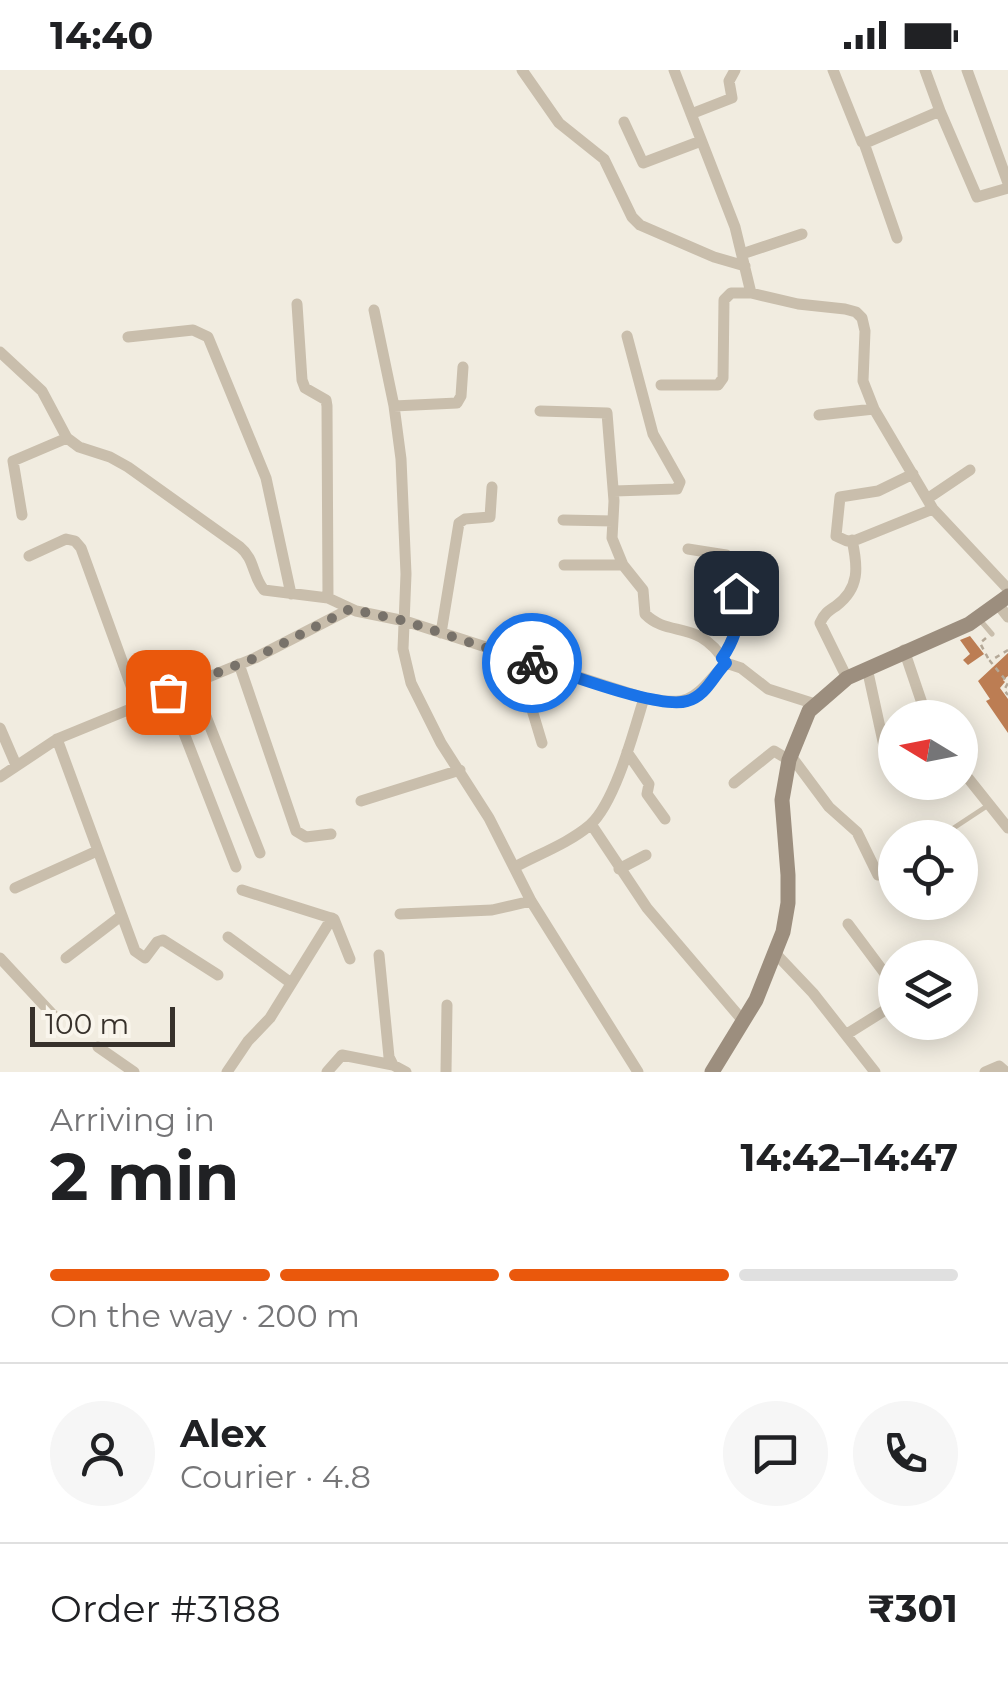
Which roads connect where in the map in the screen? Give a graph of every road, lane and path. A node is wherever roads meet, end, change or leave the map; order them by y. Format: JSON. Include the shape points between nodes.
{"nodes":[{"id":1,"x":522,"y":70,"type":"edge"},
{"id":2,"x":674,"y":70,"type":"edge"},
{"id":3,"x":735,"y":70,"type":"edge"},
{"id":4,"x":833,"y":70,"type":"edge"},
{"id":5,"x":925,"y":70,"type":"edge"},
{"id":6,"x":966,"y":70,"type":"edge"},
{"id":7,"x":940,"y":112,"type":"junction"},
{"id":8,"x":691,"y":114,"type":"junction"},
{"id":9,"x":624,"y":122,"type":"dead end"},
{"id":10,"x":701,"y":141,"type":"junction"},
{"id":11,"x":864,"y":143,"type":"junction"},
{"id":12,"x":1008,"y":186,"type":"edge"},
{"id":13,"x":802,"y":234,"type":"dead end"},
{"id":14,"x":897,"y":238,"type":"dead end"},
{"id":15,"x":744,"y":260,"type":"junction"},
{"id":16,"x":751,"y":293,"type":"junction"},
{"id":17,"x":297,"y":304,"type":"dead end"},
{"id":18,"x":374,"y":310,"type":"dead end"},
{"id":19,"x":626,"y":336,"type":"dead end"},
{"id":20,"x":128,"y":337,"type":"dead end"},
{"id":21,"x":0,"y":352,"type":"edge"},
{"id":22,"x":463,"y":367,"type":"dead end"},
{"id":23,"x":661,"y":385,"type":"dead end"},
{"id":24,"x":394,"y":406,"type":"junction"},
{"id":25,"x":874,"y":409,"type":"junction"},
{"id":26,"x":540,"y":412,"type":"dead end"},
{"id":27,"x":820,"y":415,"type":"dead end"},
{"id":28,"x":67,"y":438,"type":"junction"},
{"id":29,"x":7,"y":460,"type":"edge"},
{"id":30,"x":970,"y":470,"type":"dead end"},
{"id":31,"x":912,"y":474,"type":"junction"},
{"id":32,"x":492,"y":487,"type":"dead end"},
{"id":33,"x":614,"y":491,"type":"junction"},
{"id":34,"x":930,"y":504,"type":"junction"},
{"id":35,"x":22,"y":514,"type":"dead end"},
{"id":36,"x":563,"y":520,"type":"dead end"},
{"id":37,"x":612,"y":521,"type":"junction"},
{"id":38,"x":852,"y":540,"type":"junction"},
{"id":39,"x":688,"y":549,"type":"dead end"},
{"id":40,"x":30,"y":556,"type":"dead end"},
{"id":41,"x":564,"y":565,"type":"dead end"},
{"id":42,"x":622,"y":565,"type":"junction"},
{"id":43,"x":291,"y":594,"type":"junction"},
{"id":44,"x":1004,"y":596,"type":"edge"},
{"id":45,"x":328,"y":598,"type":"junction"},
{"id":46,"x":350,"y":609,"type":"junction"},
{"id":47,"x":1008,"y":617,"type":"edge"},
{"id":48,"x":978,"y":618,"type":"junction"},
{"id":49,"x":405,"y":621,"type":"junction"},
{"id":50,"x":441,"y":633,"type":"junction"},
{"id":51,"x":992,"y":634,"type":"joint"},
{"id":52,"x":904,"y":650,"type":"junction"},
{"id":53,"x":1008,"y":650,"type":"edge"},
{"id":54,"x":724,"y":660,"type":"junction"},
{"id":55,"x":990,"y":661,"type":"junction"},
{"id":56,"x":531,"y":663,"type":"junction"},
{"id":57,"x":239,"y":664,"type":"junction"},
{"id":58,"x":866,"y":668,"type":"junction"},
{"id":59,"x":846,"y":678,"type":"junction"},
{"id":60,"x":192,"y":681,"type":"junction"},
{"id":61,"x":168,"y":692,"type":"junction"},
{"id":62,"x":1008,"y":695,"type":"edge"},
{"id":63,"x":644,"y":698,"type":"junction"},
{"id":64,"x":921,"y":700,"type":"edge"},
{"id":65,"x":816,"y":704,"type":"junction"},
{"id":66,"x":138,"y":705,"type":"junction"},
{"id":67,"x":878,"y":720,"type":"edge"},
{"id":68,"x":0,"y":728,"type":"edge"},
{"id":69,"x":57,"y":739,"type":"junction"},
{"id":70,"x":542,"y":743,"type":"dead end"},
{"id":71,"x":627,"y":752,"type":"junction"},
{"id":72,"x":790,"y":758,"type":"junction"},
{"id":73,"x":16,"y":764,"type":"junction"},
{"id":74,"x":460,"y":770,"type":"junction"},
{"id":75,"x":0,"y":778,"type":"edge"},
{"id":76,"x":734,"y":784,"type":"dead end"},
{"id":77,"x":978,"y":790,"type":"edge"},
{"id":78,"x":361,"y":801,"type":"dead end"},
{"id":79,"x":989,"y":804,"type":"junction"},
{"id":80,"x":664,"y":820,"type":"dead end"},
{"id":81,"x":966,"y":820,"type":"edge"},
{"id":82,"x":592,"y":824,"type":"junction"},
{"id":83,"x":1008,"y":828,"type":"edge"},
{"id":84,"x":332,"y":834,"type":"dead end"},
{"id":85,"x":98,"y":851,"type":"junction"},
{"id":86,"x":260,"y":853,"type":"dead end"},
{"id":87,"x":646,"y":854,"type":"dead end"},
{"id":88,"x":236,"y":867,"type":"dead end"},
{"id":89,"x":515,"y":867,"type":"junction"},
{"id":90,"x":619,"y":869,"type":"junction"},
{"id":91,"x":878,"y":876,"type":"dead end"},
{"id":92,"x":15,"y":888,"type":"dead end"},
{"id":93,"x":242,"y":890,"type":"dead end"},
{"id":94,"x":531,"y":901,"type":"junction"},
{"id":95,"x":400,"y":914,"type":"dead end"},
{"id":96,"x":122,"y":916,"type":"junction"},
{"id":97,"x":332,"y":918,"type":"junction"},
{"id":98,"x":848,"y":924,"type":"dead end"},
{"id":99,"x":228,"y":937,"type":"dead end"},
{"id":100,"x":380,"y":954,"type":"dead end"},
{"id":101,"x":776,"y":954,"type":"junction"},
{"id":102,"x":0,"y":958,"type":"edge"},
{"id":103,"x":66,"y":958,"type":"dead end"},
{"id":104,"x":350,"y":959,"type":"dead end"},
{"id":105,"x":878,"y":964,"type":"edge"},
{"id":106,"x":218,"y":975,"type":"dead end"},
{"id":107,"x":291,"y":983,"type":"junction"},
{"id":108,"x":447,"y":1005,"type":"dead end"},
{"id":109,"x":878,"y":1015,"type":"edge"},
{"id":110,"x":54,"y":1016,"type":"dead end"},
{"id":111,"x":744,"y":1022,"type":"junction"},
{"id":112,"x":847,"y":1034,"type":"junction"},
{"id":113,"x":98,"y":1047,"type":"dead end"},
{"id":114,"x":393,"y":1066,"type":"junction"},
{"id":115,"x":134,"y":1072,"type":"edge"},
{"id":116,"x":227,"y":1072,"type":"edge"},
{"id":117,"x":326,"y":1072,"type":"edge"},
{"id":118,"x":406,"y":1072,"type":"edge"},
{"id":119,"x":446,"y":1072,"type":"edge"},
{"id":120,"x":638,"y":1072,"type":"edge"},
{"id":121,"x":712,"y":1072,"type":"edge"},
{"id":122,"x":876,"y":1072,"type":"edge"},
{"id":123,"x":985,"y":1072,"type":"edge"},
{"id":124,"x":1006,"y":1072,"type":"edge"}],
"edges":[{"from":1,"to":15,"type":"street","via":[[559,122],[604,159],[640,225],[714,257]]},
{"from":2,"to":8,"type":"street"},
{"from":3,"to":8,"type":"street","via":[[732,98]]},
{"from":4,"to":11,"type":"street"},
{"from":5,"to":7,"type":"street"},
{"from":6,"to":12,"type":"street"},
{"from":7,"to":11,"type":"street"},
{"from":7,"to":12,"type":"street","via":[[977,197]]},
{"from":8,"to":10,"type":"street"},
{"from":9,"to":10,"type":"street","via":[[643,163]]},
{"from":10,"to":15,"type":"street"},
{"from":11,"to":14,"type":"street"},
{"from":13,"to":15,"type":"street"},
{"from":15,"to":16,"type":"street"},
{"from":16,"to":23,"type":"street","via":[[731,293],[724,300],[722,382]]},
{"from":16,"to":25,"type":"street","via":[[856,312],[865,331],[863,382]]},
{"from":17,"to":45,"type":"street","via":[[302,380],[327,406]]},
{"from":18,"to":24,"type":"street"},
{"from":19,"to":33,"type":"street","via":[[653,434],[680,482],[666,492]]},
{"from":20,"to":43,"type":"street","via":[[193,330],[208,337],[266,478]]},
{"from":21,"to":28,"type":"street","via":[[42,390]]},
{"from":22,"to":24,"type":"street","via":[[457,403]]},
{"from":24,"to":49,"type":"street","via":[[405,510]]},
{"from":25,"to":27,"type":"street"},
{"from":25,"to":31,"type":"street"},
{"from":26,"to":33,"type":"street","via":[[607,414]]},
{"from":28,"to":29,"type":"street"},
{"from":28,"to":43,"type":"street","via":[[128,468],[240,547],[264,590]]},
{"from":29,"to":35,"type":"street"},
{"from":30,"to":34,"type":"street"},
{"from":31,"to":34,"type":"street"},
{"from":31,"to":38,"type":"street","via":[[878,491],[840,498],[836,536]]},
{"from":32,"to":50,"type":"street","via":[[490,516],[459,523]]},
{"from":33,"to":37,"type":"street"},
{"from":34,"to":38,"type":"street"},
{"from":34,"to":44,"type":"street"},
{"from":36,"to":37,"type":"street"},
{"from":37,"to":42,"type":"street"},
{"from":38,"to":59,"type":"street","via":[[856,579],[820,623]]},
{"from":39,"to":54,"type":"street","via":[[726,555],[728,588],[741,598]]},
{"from":40,"to":66,"type":"street","via":[[66,539],[82,548]]},
{"from":41,"to":42,"type":"street"},
{"from":42,"to":54,"type":"street","via":[[643,590],[648,618],[698,634]]},
{"from":43,"to":45,"type":"street"},
{"from":44,"to":47,"type":"street"},
{"from":44,"to":48,"type":"street"},
{"from":45,"to":46,"type":"street"},
{"from":46,"to":49,"type":"street"},
{"from":46,"to":57,"type":"street"},
{"from":48,"to":51,"type":"lane"},
{"from":48,"to":52,"type":"street"},
{"from":49,"to":50,"type":"street"},
{"from":49,"to":74,"type":"street","via":[[411,683]]},
{"from":50,"to":56,"type":"street"},
{"from":51,"to":55,"type":"path","via":[[980,643]]},
{"from":52,"to":58,"type":"street"},
{"from":52,"to":64,"type":"street"},
{"from":53,"to":55,"type":"path"},
{"from":54,"to":63,"type":"street","via":[[688,701]]},
{"from":54,"to":65,"type":"street","via":[[768,690]]},
{"from":55,"to":62,"type":"path","via":[[1008,683]]},
{"from":56,"to":63,"type":"street"},
{"from":56,"to":70,"type":"street","via":[[530,703]]},
{"from":57,"to":60,"type":"street"},
{"from":57,"to":84,"type":"street","via":[[296,832]]},
{"from":58,"to":59,"type":"street"},
{"from":58,"to":67,"type":"street"},
{"from":59,"to":65,"type":"street"},
{"from":60,"to":61,"type":"street"},
{"from":60,"to":86,"type":"street"},
{"from":61,"to":66,"type":"street"},
{"from":61,"to":88,"type":"street"},
{"from":63,"to":71,"type":"street"},
{"from":65,"to":72,"type":"street"},
{"from":66,"to":69,"type":"street"},
{"from":68,"to":73,"type":"street"},
{"from":69,"to":73,"type":"street"},
{"from":69,"to":85,"type":"street"},
{"from":71,"to":80,"type":"street"},
{"from":71,"to":82,"type":"street"},
{"from":72,"to":76,"type":"street","via":[[774,751]]},
{"from":72,"to":91,"type":"street","via":[[856,832]]},
{"from":72,"to":101,"type":"street","via":[[782,818],[788,904]]},
{"from":73,"to":75,"type":"street"},
{"from":74,"to":78,"type":"street"},
{"from":74,"to":89,"type":"street"},
{"from":77,"to":79,"type":"street"},
{"from":79,"to":81,"type":"lane"},
{"from":79,"to":83,"type":"street"},
{"from":82,"to":89,"type":"street"},
{"from":82,"to":90,"type":"street"},
{"from":85,"to":92,"type":"street"},
{"from":85,"to":96,"type":"street"},
{"from":87,"to":90,"type":"street"},
{"from":89,"to":94,"type":"street"},
{"from":90,"to":111,"type":"street"},
{"from":93,"to":97,"type":"street"},
{"from":94,"to":95,"type":"street","via":[[492,910]]},
{"from":94,"to":120,"type":"street"},
{"from":96,"to":103,"type":"street"},
{"from":96,"to":106,"type":"street","via":[[142,958],[164,940]]},
{"from":97,"to":104,"type":"street"},
{"from":97,"to":107,"type":"street"},
{"from":98,"to":105,"type":"street"},
{"from":99,"to":107,"type":"street"},
{"from":100,"to":114,"type":"street"},
{"from":101,"to":111,"type":"street"},
{"from":101,"to":112,"type":"street"},
{"from":102,"to":110,"type":"street"},
{"from":107,"to":116,"type":"street"},
{"from":108,"to":119,"type":"street"},
{"from":109,"to":112,"type":"street"},
{"from":111,"to":121,"type":"street"},
{"from":112,"to":122,"type":"street"},
{"from":113,"to":115,"type":"street"},
{"from":114,"to":117,"type":"street","via":[[342,1055]]},
{"from":114,"to":118,"type":"street"},
{"from":123,"to":124,"type":"street","via":[[998,1066]]}]}
